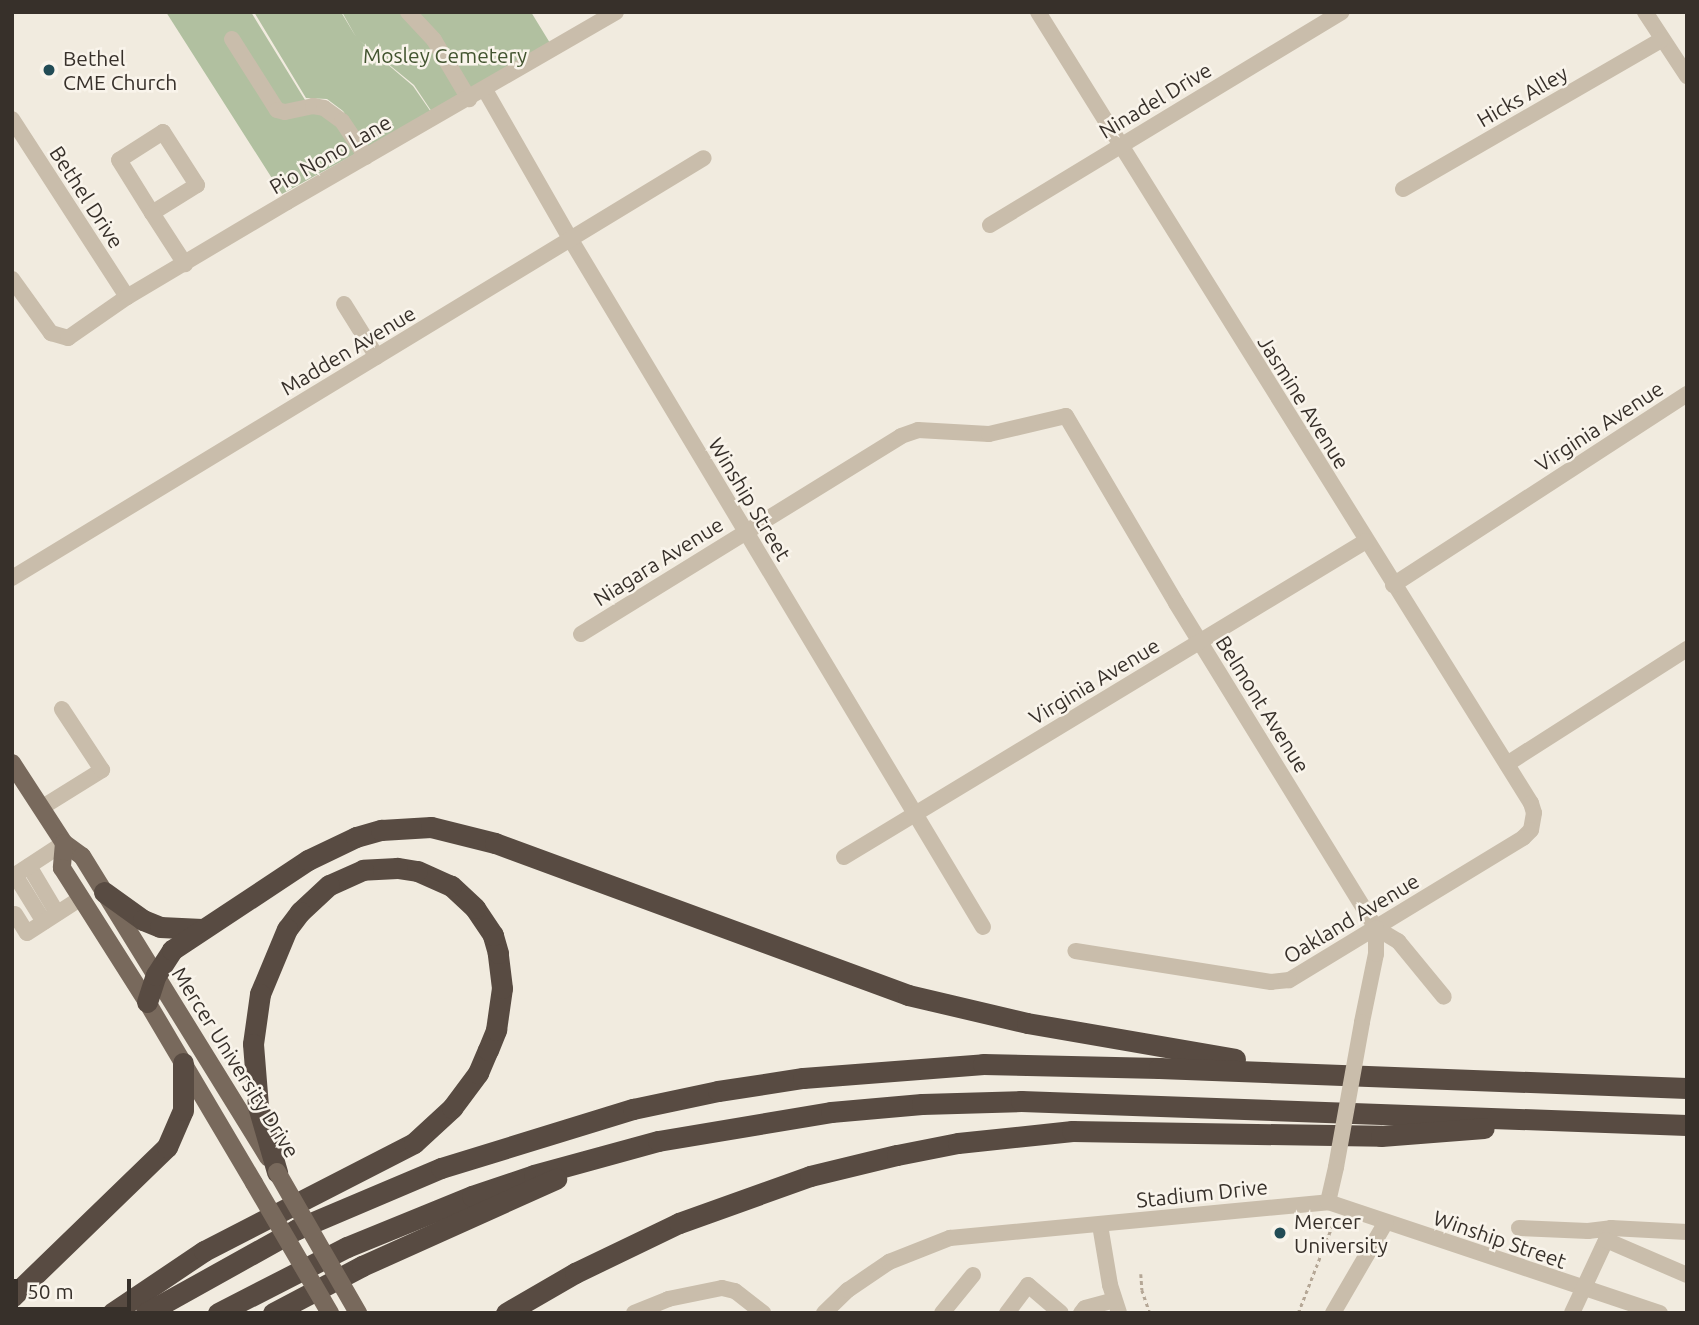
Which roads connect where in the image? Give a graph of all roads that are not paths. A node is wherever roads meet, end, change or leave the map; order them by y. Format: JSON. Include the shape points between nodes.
{"nodes":[{"id":1,"x":408,"y":12,"type":"edge"},
{"id":2,"x":616,"y":12,"type":"edge"},
{"id":3,"x":1038,"y":12,"type":"edge"},
{"id":4,"x":1342,"y":12,"type":"edge"},
{"id":5,"x":1644,"y":12,"type":"edge"},
{"id":6,"x":232,"y":39,"type":"dead end"},
{"id":7,"x":1661,"y":40,"type":"junction"},
{"id":8,"x":1685,"y":72,"type":"edge"},
{"id":9,"x":485,"y":90,"type":"junction"},
{"id":10,"x":469,"y":99,"type":"junction"},
{"id":11,"x":12,"y":119,"type":"edge"},
{"id":12,"x":1119,"y":146,"type":"junction"},
{"id":13,"x":366,"y":157,"type":"junction"},
{"id":14,"x":704,"y":158,"type":"dead end"},
{"id":15,"x":1403,"y":189,"type":"dead end"},
{"id":16,"x":152,"y":213,"type":"junction"},
{"id":17,"x":990,"y":225,"type":"dead end"},
{"id":18,"x":570,"y":240,"type":"junction"},
{"id":19,"x":185,"y":264,"type":"junction"},
{"id":20,"x":12,"y":279,"type":"edge"},
{"id":21,"x":127,"y":297,"type":"junction"},
{"id":22,"x":344,"y":304,"type":"dead end"},
{"id":23,"x":377,"y":357,"type":"junction"},
{"id":24,"x":1687,"y":394,"type":"edge"},
{"id":25,"x":1066,"y":416,"type":"joint"},
{"id":26,"x":745,"y":531,"type":"junction"},
{"id":27,"x":1366,"y":541,"type":"junction"},
{"id":28,"x":12,"y":578,"type":"edge"},
{"id":29,"x":1393,"y":585,"type":"junction"},
{"id":30,"x":581,"y":634,"type":"dead end"},
{"id":31,"x":1200,"y":642,"type":"junction"},
{"id":32,"x":1687,"y":649,"type":"edge"},
{"id":33,"x":62,"y":709,"type":"dead end"},
{"id":34,"x":12,"y":763,"type":"edge"},
{"id":35,"x":1507,"y":764,"type":"junction"},
{"id":36,"x":41,"y":807,"type":"junction"},
{"id":37,"x":1534,"y":813,"type":"joint"},
{"id":38,"x":914,"y":815,"type":"junction"},
{"id":39,"x":64,"y":843,"type":"junction"},
{"id":40,"x":844,"y":858,"type":"dead end"},
{"id":41,"x":29,"y":866,"type":"junction"},
{"id":42,"x":14,"y":876,"type":"edge"},
{"id":43,"x":104,"y":892,"type":"junction"},
{"id":44,"x":81,"y":898,"type":"junction"},
{"id":45,"x":15,"y":914,"type":"dead end"},
{"id":46,"x":51,"y":918,"type":"junction"},
{"id":47,"x":983,"y":927,"type":"dead end"},
{"id":48,"x":202,"y":929,"type":"junction"},
{"id":49,"x":1376,"y":929,"type":"junction"},
{"id":50,"x":27,"y":933,"type":"junction"},
{"id":51,"x":12,"y":942,"type":"edge"},
{"id":52,"x":1076,"y":951,"type":"dead end"},
{"id":53,"x":156,"y":975,"type":"junction"},
{"id":54,"x":1444,"y":997,"type":"dead end"},
{"id":55,"x":147,"y":1002,"type":"junction"},
{"id":56,"x":183,"y":1063,"type":"junction"},
{"id":57,"x":1334,"y":1075,"type":"junction"},
{"id":58,"x":1687,"y":1088,"type":"edge"},
{"id":59,"x":1535,"y":1120,"type":"junction"},
{"id":60,"x":1687,"y":1125,"type":"edge"},
{"id":61,"x":597,"y":1157,"type":"junction"},
{"id":62,"x":277,"y":1172,"type":"junction"},
{"id":63,"x":1328,"y":1202,"type":"junction"},
{"id":64,"x":1386,"y":1222,"type":"junction"},
{"id":65,"x":1100,"y":1225,"type":"junction"},
{"id":66,"x":1518,"y":1228,"type":"dead end"},
{"id":67,"x":1687,"y":1232,"type":"edge"},
{"id":68,"x":1609,"y":1234,"type":"junction"},
{"id":69,"x":973,"y":1275,"type":"dead end"},
{"id":70,"x":1687,"y":1275,"type":"edge"},
{"id":71,"x":1584,"y":1289,"type":"junction"},
{"id":72,"x":12,"y":1297,"type":"edge"},
{"id":73,"x":1117,"y":1306,"type":"edge"},
{"id":74,"x":112,"y":1313,"type":"edge"},
{"id":75,"x":146,"y":1313,"type":"edge"},
{"id":76,"x":218,"y":1313,"type":"edge"},
{"id":77,"x":273,"y":1313,"type":"edge"},
{"id":78,"x":330,"y":1313,"type":"edge"},
{"id":79,"x":358,"y":1313,"type":"edge"},
{"id":80,"x":506,"y":1313,"type":"edge"},
{"id":81,"x":634,"y":1313,"type":"edge"},
{"id":82,"x":763,"y":1313,"type":"edge"},
{"id":83,"x":824,"y":1313,"type":"edge"},
{"id":84,"x":942,"y":1313,"type":"edge"},
{"id":85,"x":1007,"y":1313,"type":"edge"},
{"id":86,"x":1061,"y":1313,"type":"edge"},
{"id":87,"x":1081,"y":1313,"type":"edge"},
{"id":88,"x":1333,"y":1313,"type":"edge"},
{"id":89,"x":1572,"y":1313,"type":"edge"},
{"id":90,"x":1660,"y":1313,"type":"edge"}],
"edges":[{"from":1,"to":10,"type":"street","via":[[433,40]]},
{"from":2,"to":9,"type":"street","name":"Pio Nono Lane"},
{"from":3,"to":12,"type":"street","name":"Jasmine Avenue"},
{"from":4,"to":12,"type":"street","name":"Ninadel Drive"},
{"from":5,"to":7,"type":"street"},
{"from":6,"to":13,"type":"street","via":[[277,110],[324,108],[341,121]]},
{"from":7,"to":8,"type":"street"},
{"from":7,"to":15,"type":"street","name":"Hicks Alley"},
{"from":9,"to":10,"type":"street","name":"Pio Nono Lane"},
{"from":9,"to":18,"type":"street","name":"Winship Street"},
{"from":10,"to":13,"type":"street","name":"Pio Nono Lane"},
{"from":11,"to":21,"type":"street","name":"Bethel Drive"},
{"from":12,"to":17,"type":"street","name":"Ninadel Drive"},
{"from":12,"to":27,"type":"street","name":"Jasmine Avenue"},
{"from":13,"to":19,"type":"street","name":"Pio Nono Lane"},
{"from":14,"to":18,"type":"street","name":"Madden Avenue"},
{"from":16,"to":16,"type":"street","via":[[119,160],[163,132],[197,185]]},
{"from":16,"to":19,"type":"street"},
{"from":18,"to":23,"type":"street","name":"Madden Avenue"},
{"from":18,"to":26,"type":"street","name":"Winship Street"},
{"from":19,"to":21,"type":"street","name":"Pio Nono Lane"},
{"from":20,"to":21,"type":"street","name":"Pio Nono Lane","via":[[51,332],[68,338]]},
{"from":22,"to":23,"type":"street"},
{"from":23,"to":28,"type":"street","name":"Madden Avenue"},
{"from":24,"to":29,"type":"street","name":"Virginia Avenue"},
{"from":25,"to":26,"type":"street","name":"Niagara Avenue","via":[[989,434],[918,430],[901,436]]},
{"from":25,"to":31,"type":"street","name":"Belmont Avenue"},
{"from":26,"to":30,"type":"street","name":"Niagara Avenue"},
{"from":26,"to":38,"type":"street","name":"Winship Street"},
{"from":27,"to":29,"type":"street","name":"Jasmine Avenue"},
{"from":27,"to":31,"type":"street","name":"Virginia Avenue"},
{"from":29,"to":35,"type":"street","name":"Jasmine Avenue"},
{"from":31,"to":38,"type":"street","name":"Virginia Avenue"},
{"from":31,"to":49,"type":"street","name":"Belmont Avenue"},
{"from":32,"to":35,"type":"street"},
{"from":33,"to":36,"type":"street","via":[[102,771]]},
{"from":34,"to":36,"type":"main road","name":"Mercer University Drive"},
{"from":35,"to":37,"type":"street","name":"Jasmine Avenue"},
{"from":36,"to":39,"type":"main road","name":"Mercer University Drive"},
{"from":37,"to":49,"type":"street","name":"Oakland Avenue","via":[[1531,830],[1523,838]]},
{"from":38,"to":40,"type":"street","name":"Virginia Avenue"},
{"from":38,"to":47,"type":"street","name":"Winship Street"},
{"from":39,"to":41,"type":"street"},
{"from":39,"to":43,"type":"main road","name":"Mercer University Drive","via":[[82,856]]},
{"from":39,"to":44,"type":"main road","name":"Mercer University Drive","via":[[62,868]]},
{"from":41,"to":42,"type":"street"},
{"from":41,"to":46,"type":"street"},
{"from":42,"to":46,"type":"street"},
{"from":43,"to":48,"type":"highway","via":[[160,927]]},
{"from":43,"to":53,"type":"main road","name":"Mercer University Drive"},
{"from":44,"to":46,"type":"street"},
{"from":44,"to":55,"type":"main road","name":"Mercer University Drive"},
{"from":45,"to":50,"type":"street"},
{"from":46,"to":50,"type":"street"},
{"from":48,"to":53,"type":"highway","via":[[172,950]]},
{"from":48,"to":57,"type":"highway","via":[[308,860],[347,841],[381,830],[431,827],[495,843],[908,995],[1027,1023]]},
{"from":49,"to":52,"type":"street","name":"Oakland Avenue","via":[[1281,982]]},
{"from":49,"to":54,"type":"street","name":"Belmont Avenue","via":[[1398,942]]},
{"from":49,"to":63,"type":"street","bridge":true,"via":[[1376,954]]},
{"from":50,"to":51,"type":"street"},
{"from":53,"to":55,"type":"highway"},
{"from":53,"to":62,"type":"main road","name":"Mercer University Drive"},
{"from":55,"to":56,"type":"main road","name":"Mercer University Drive"},
{"from":56,"to":72,"type":"highway","via":[[183,1110],[167,1147]]},
{"from":56,"to":78,"type":"main road","name":"Mercer University Drive","bridge":true},
{"from":57,"to":58,"type":"highway"},
{"from":57,"to":75,"type":"highway","via":[[983,1064],[803,1078],[718,1091],[552,1132],[440,1168],[286,1234]]},
{"from":59,"to":60,"type":"highway"},
{"from":59,"to":61,"type":"highway","via":[[1021,1101],[922,1104],[769,1120]]},
{"from":59,"to":80,"type":"highway","via":[[1381,1136],[1072,1131],[946,1146],[853,1164],[746,1197],[618,1251]]},
{"from":61,"to":76,"type":"highway","via":[[408,1221],[276,1280]]},
{"from":61,"to":77,"type":"highway","via":[[525,1195],[362,1266]]},
{"from":62,"to":74,"type":"highway","via":[[258,1107],[253,1044],[260,994],[287,929],[329,885],[363,870],[417,871],[451,886],[475,908],[493,935],[502,988],[488,1050],[453,1108],[404,1149],[204,1251]]},
{"from":62,"to":79,"type":"main road","name":"Mercer University Drive","bridge":true},
{"from":63,"to":64,"type":"street","name":"Winship Street"},
{"from":63,"to":65,"type":"street","name":"Stadium Drive"},
{"from":64,"to":71,"type":"street","name":"Winship Street"},
{"from":64,"to":88,"type":"street"},
{"from":65,"to":73,"type":"street"},
{"from":65,"to":83,"type":"street","name":"Stadium Drive","via":[[980,1233],[923,1246],[868,1275]]},
{"from":66,"to":68,"type":"street"},
{"from":67,"to":68,"type":"street"},
{"from":68,"to":70,"type":"street"},
{"from":68,"to":71,"type":"street"},
{"from":69,"to":84,"type":"street"},
{"from":71,"to":89,"type":"street"},
{"from":71,"to":90,"type":"street","name":"Winship Street"},
{"from":73,"to":87,"type":"street","via":[[1085,1308]]},
{"from":81,"to":82,"type":"street","via":[[722,1288],[735,1291]]},
{"from":85,"to":86,"type":"street","via":[[1028,1285]]}]}
